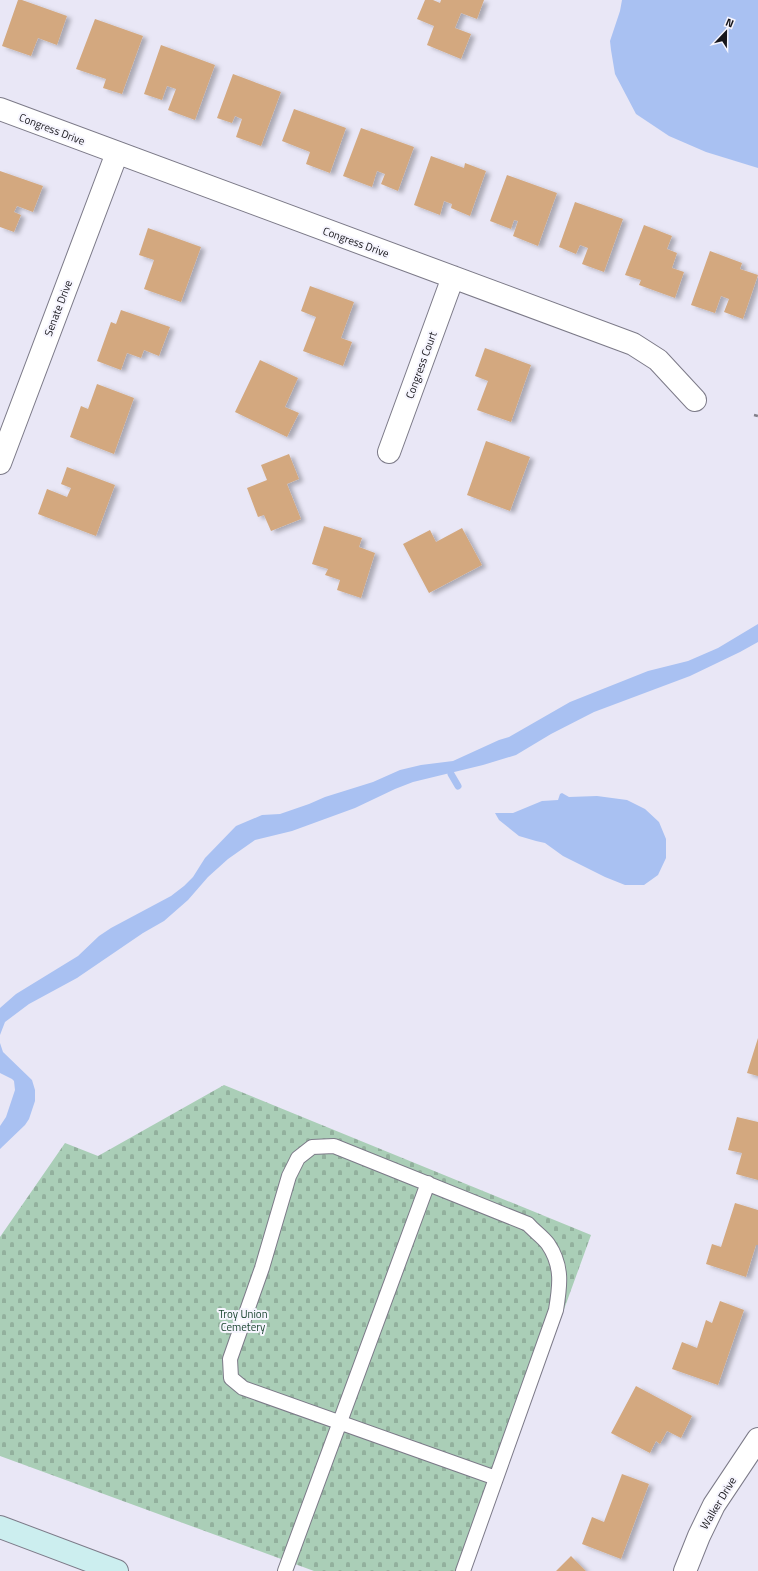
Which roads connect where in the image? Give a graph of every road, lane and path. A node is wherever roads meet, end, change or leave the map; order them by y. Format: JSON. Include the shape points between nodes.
{"nodes":[{"id":1,"x":0,"y":109,"type":"edge"},
{"id":2,"x":117,"y":153,"type":"junction"},
{"id":3,"x":453,"y":277,"type":"junction"},
{"id":4,"x":695,"y":400,"type":"dead end"},
{"id":5,"x":754,"y":415,"type":"dead end"},
{"id":6,"x":758,"y":416,"type":"edge"},
{"id":7,"x":389,"y":452,"type":"dead end"},
{"id":8,"x":0,"y":463,"type":"edge"},
{"id":9,"x":428,"y":1183,"type":"junction"},
{"id":10,"x":340,"y":1422,"type":"junction"},
{"id":11,"x":758,"y":1439,"type":"edge"},
{"id":12,"x":496,"y":1478,"type":"junction"},
{"id":13,"x":0,"y":1527,"type":"edge"},
{"id":14,"x":116,"y":1571,"type":"edge"},
{"id":15,"x":285,"y":1571,"type":"edge"},
{"id":16,"x":463,"y":1571,"type":"edge"},
{"id":17,"x":685,"y":1571,"type":"edge"}],
"edges":[{"from":1,"to":2,"type":"street","name":"Congress Drive"},
{"from":2,"to":3,"type":"street","name":"Congress Drive"},
{"from":2,"to":8,"type":"street","name":"Senate Drive"},
{"from":3,"to":4,"type":"street","name":"Congress Drive","via":[[633,344],[658,360]]},
{"from":3,"to":7,"type":"street","name":"Congress Court"},
{"from":5,"to":6,"type":"path"},
{"from":9,"to":10,"type":"lane"},
{"from":9,"to":10,"type":"lane","via":[[334,1146],[312,1147],[298,1158],[289,1176],[262,1268],[230,1359],[231,1378],[243,1388]]},
{"from":9,"to":12,"type":"lane","via":[[528,1224],[548,1244],[557,1262],[560,1284],[556,1310]]},
{"from":10,"to":12,"type":"lane"},
{"from":10,"to":15,"type":"lane"},
{"from":11,"to":17,"type":"street","name":"Walker Drive","via":[[714,1505]]},
{"from":12,"to":16,"type":"lane"},
{"from":13,"to":14,"type":"main road"}]}
